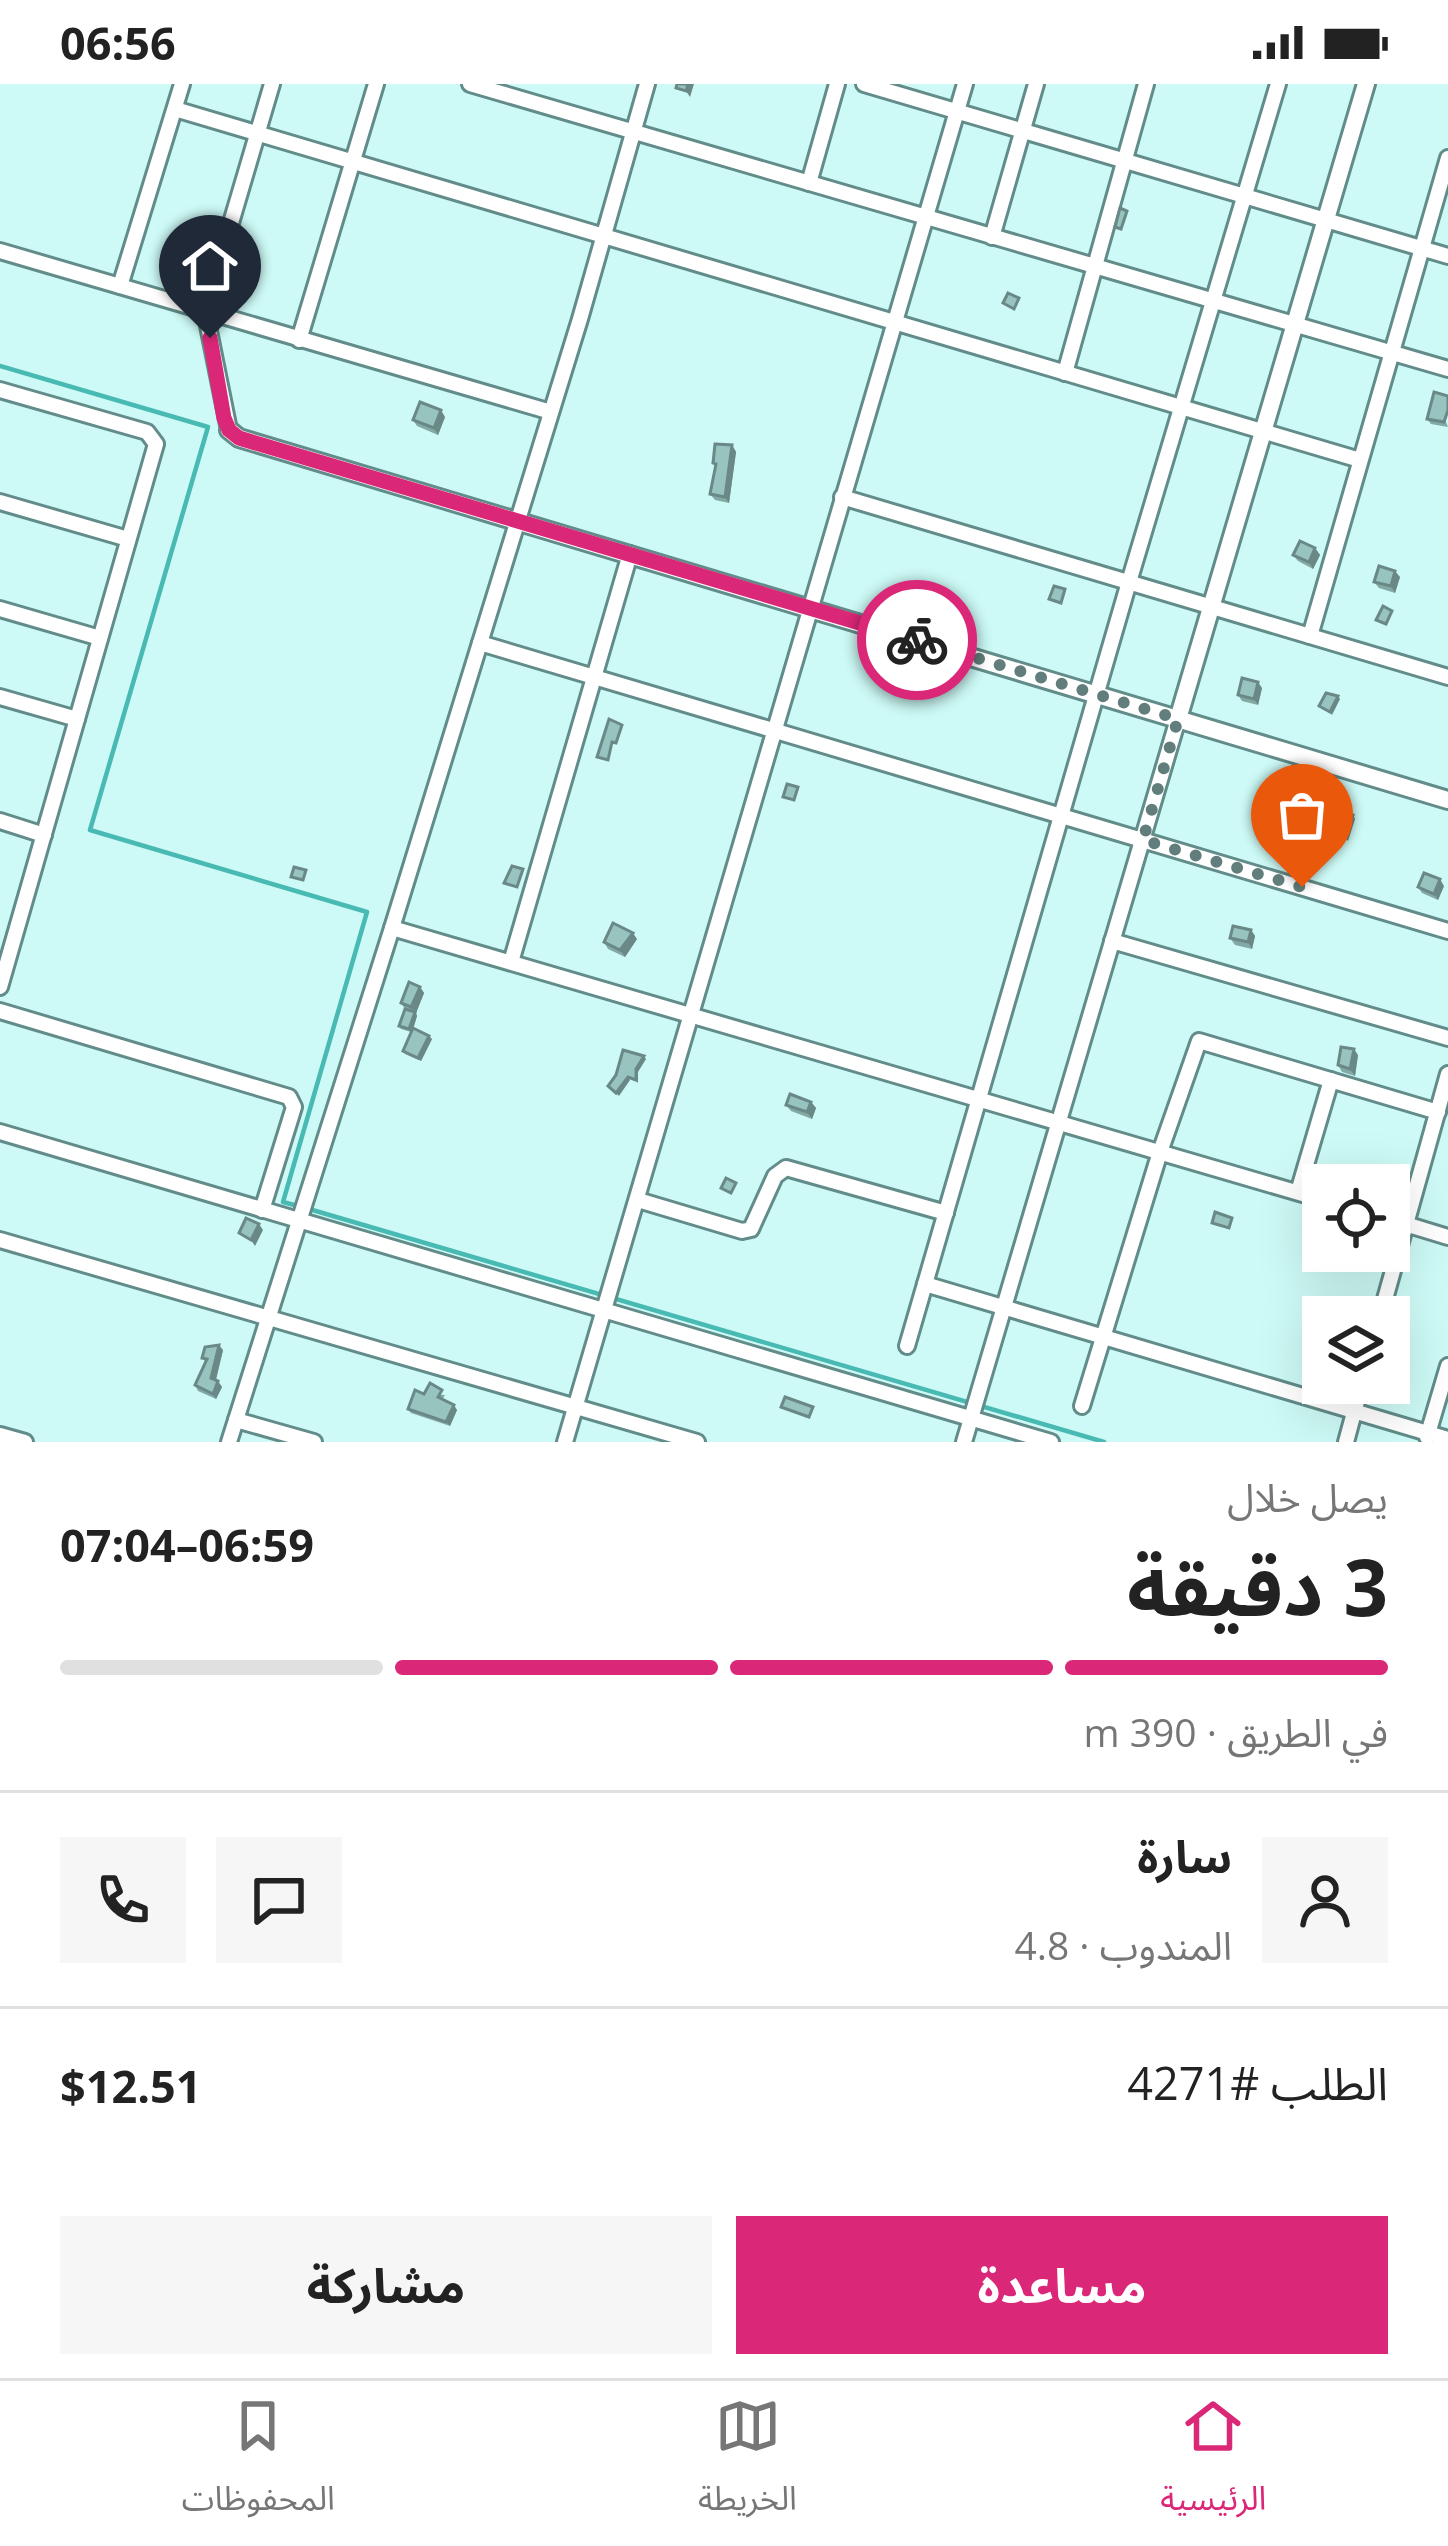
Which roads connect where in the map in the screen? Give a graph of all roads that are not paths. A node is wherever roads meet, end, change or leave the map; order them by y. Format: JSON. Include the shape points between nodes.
{"nodes":[{"id":1,"x":182,"y":84,"type":"edge"},
{"id":2,"x":272,"y":84,"type":"edge"},
{"id":3,"x":376,"y":84,"type":"edge"},
{"id":4,"x":470,"y":84,"type":"edge"},
{"id":5,"x":647,"y":84,"type":"edge"},
{"id":6,"x":837,"y":84,"type":"edge"},
{"id":7,"x":864,"y":84,"type":"edge"},
{"id":8,"x":965,"y":84,"type":"edge"},
{"id":9,"x":1036,"y":84,"type":"edge"},
{"id":10,"x":1146,"y":84,"type":"edge"},
{"id":11,"x":1278,"y":84,"type":"edge"},
{"id":12,"x":1366,"y":84,"type":"edge"},
{"id":13,"x":175,"y":109,"type":"junction"},
{"id":14,"x":957,"y":111,"type":"junction"},
{"id":15,"x":1023,"y":130,"type":"junction"},
{"id":16,"x":633,"y":132,"type":"junction"},
{"id":17,"x":257,"y":133,"type":"junction"},
{"id":18,"x":1448,"y":158,"type":"edge"},
{"id":19,"x":1124,"y":160,"type":"junction"},
{"id":20,"x":353,"y":161,"type":"junction"},
{"id":21,"x":808,"y":183,"type":"junction"},
{"id":22,"x":1245,"y":196,"type":"junction"},
{"id":23,"x":925,"y":218,"type":"junction"},
{"id":24,"x":1326,"y":220,"type":"junction"},
{"id":25,"x":604,"y":237,"type":"junction"},
{"id":26,"x":992,"y":237,"type":"junction"},
{"id":27,"x":1421,"y":248,"type":"junction"},
{"id":28,"x":0,"y":251,"type":"edge"},
{"id":29,"x":1448,"y":256,"type":"edge"},
{"id":30,"x":1095,"y":266,"type":"junction"},
{"id":31,"x":120,"y":286,"type":"junction"},
{"id":32,"x":1214,"y":301,"type":"junction"},
{"id":33,"x":205,"y":311,"type":"junction"},
{"id":34,"x":894,"y":322,"type":"junction"},
{"id":35,"x":1295,"y":324,"type":"junction"},
{"id":36,"x":299,"y":340,"type":"junction"},
{"id":37,"x":1391,"y":353,"type":"junction"},
{"id":38,"x":1448,"y":370,"type":"edge"},
{"id":39,"x":1065,"y":373,"type":"junction"},
{"id":40,"x":0,"y":390,"type":"edge"},
{"id":41,"x":1184,"y":408,"type":"junction"},
{"id":42,"x":551,"y":412,"type":"junction"},
{"id":43,"x":229,"y":430,"type":"joint"},
{"id":44,"x":1264,"y":432,"type":"junction"},
{"id":45,"x":1360,"y":460,"type":"junction"},
{"id":46,"x":842,"y":497,"type":"junction"},
{"id":47,"x":0,"y":502,"type":"edge"},
{"id":48,"x":518,"y":520,"type":"junction"},
{"id":49,"x":128,"y":539,"type":"junction"},
{"id":50,"x":630,"y":554,"type":"junction"},
{"id":51,"x":1129,"y":582,"type":"junction"},
{"id":52,"x":1211,"y":606,"type":"junction"},
{"id":53,"x":810,"y":608,"type":"junction"},
{"id":54,"x":0,"y":609,"type":"edge"},
{"id":55,"x":1310,"y":636,"type":"junction"},
{"id":56,"x":100,"y":638,"type":"junction"},
{"id":57,"x":480,"y":643,"type":"junction"},
{"id":58,"x":594,"y":677,"type":"junction"},
{"id":59,"x":1448,"y":677,"type":"edge"},
{"id":60,"x":1096,"y":694,"type":"junction"},
{"id":61,"x":0,"y":697,"type":"edge"},
{"id":62,"x":77,"y":719,"type":"junction"},
{"id":63,"x":1178,"y":719,"type":"junction"},
{"id":64,"x":775,"y":732,"type":"junction"},
{"id":65,"x":1448,"y":800,"type":"edge"},
{"id":66,"x":1060,"y":816,"type":"junction"},
{"id":67,"x":0,"y":821,"type":"edge"},
{"id":68,"x":44,"y":835,"type":"junction"},
{"id":69,"x":1143,"y":840,"type":"junction"},
{"id":70,"x":392,"y":928,"type":"junction"},
{"id":71,"x":1448,"y":931,"type":"edge"},
{"id":72,"x":1112,"y":941,"type":"junction"},
{"id":73,"x":511,"y":962,"type":"junction"},
{"id":74,"x":0,"y":987,"type":"edge"},
{"id":75,"x":0,"y":1011,"type":"edge"},
{"id":76,"x":691,"y":1015,"type":"junction"},
{"id":77,"x":1448,"y":1038,"type":"edge"},
{"id":78,"x":1448,"y":1074,"type":"edge"},
{"id":79,"x":1331,"y":1080,"type":"junction"},
{"id":80,"x":980,"y":1098,"type":"junction"},
{"id":81,"x":1438,"y":1112,"type":"junction"},
{"id":82,"x":1059,"y":1121,"type":"junction"},
{"id":83,"x":0,"y":1132,"type":"edge"},
{"id":84,"x":1160,"y":1151,"type":"junction"},
{"id":85,"x":1298,"y":1192,"type":"junction"},
{"id":86,"x":1302,"y":1193,"type":"edge"},
{"id":87,"x":638,"y":1200,"type":"junction"},
{"id":88,"x":262,"y":1210,"type":"junction"},
{"id":89,"x":1410,"y":1210,"type":"edge"},
{"id":90,"x":946,"y":1213,"type":"junction"},
{"id":91,"x":300,"y":1221,"type":"junction"},
{"id":92,"x":1410,"y":1225,"type":"edge"},
{"id":93,"x":1448,"y":1237,"type":"edge"},
{"id":94,"x":0,"y":1240,"type":"edge"},
{"id":95,"x":925,"y":1284,"type":"junction"},
{"id":96,"x":1005,"y":1310,"type":"junction"},
{"id":97,"x":605,"y":1311,"type":"junction"},
{"id":98,"x":269,"y":1318,"type":"junction"},
{"id":99,"x":1101,"y":1338,"type":"junction"},
{"id":100,"x":908,"y":1346,"type":"dead end"},
{"id":101,"x":1448,"y":1366,"type":"edge"},
{"id":102,"x":1356,"y":1404,"type":"edge"},
{"id":103,"x":1082,"y":1406,"type":"dead end"},
{"id":104,"x":576,"y":1407,"type":"junction"},
{"id":105,"x":1354,"y":1412,"type":"junction"},
{"id":106,"x":236,"y":1420,"type":"junction"},
{"id":107,"x":971,"y":1420,"type":"junction"},
{"id":108,"x":0,"y":1435,"type":"edge"},
{"id":109,"x":1427,"y":1438,"type":"edge"},
{"id":110,"x":1448,"y":1439,"type":"edge"},
{"id":111,"x":25,"y":1442,"type":"edge"},
{"id":112,"x":229,"y":1442,"type":"edge"},
{"id":113,"x":314,"y":1442,"type":"edge"},
{"id":114,"x":565,"y":1442,"type":"edge"},
{"id":115,"x":697,"y":1442,"type":"edge"},
{"id":116,"x":964,"y":1442,"type":"edge"},
{"id":117,"x":1052,"y":1442,"type":"edge"},
{"id":118,"x":1346,"y":1442,"type":"edge"}],
"edges":[{"from":1,"to":13,"type":"street"},
{"from":2,"to":17,"type":"street"},
{"from":3,"to":20,"type":"street"},
{"from":4,"to":16,"type":"street"},
{"from":5,"to":16,"type":"street"},
{"from":6,"to":21,"type":"street"},
{"from":7,"to":14,"type":"street"},
{"from":8,"to":14,"type":"street"},
{"from":9,"to":15,"type":"street"},
{"from":10,"to":19,"type":"street"},
{"from":11,"to":22,"type":"street"},
{"from":12,"to":24,"type":"street"},
{"from":13,"to":17,"type":"street"},
{"from":13,"to":31,"type":"street"},
{"from":14,"to":15,"type":"street"},
{"from":14,"to":23,"type":"street"},
{"from":15,"to":19,"type":"street"},
{"from":15,"to":26,"type":"street"},
{"from":16,"to":21,"type":"street"},
{"from":16,"to":25,"type":"street"},
{"from":17,"to":20,"type":"street"},
{"from":17,"to":33,"type":"street"},
{"from":18,"to":27,"type":"street"},
{"from":19,"to":22,"type":"street"},
{"from":19,"to":30,"type":"street"},
{"from":20,"to":25,"type":"street"},
{"from":20,"to":36,"type":"street"},
{"from":21,"to":23,"type":"street"},
{"from":22,"to":24,"type":"street"},
{"from":22,"to":32,"type":"street"},
{"from":23,"to":26,"type":"street"},
{"from":23,"to":34,"type":"street"},
{"from":24,"to":27,"type":"street"},
{"from":24,"to":35,"type":"street"},
{"from":25,"to":34,"type":"street"},
{"from":25,"to":42,"type":"street"},
{"from":26,"to":30,"type":"street"},
{"from":27,"to":29,"type":"street"},
{"from":27,"to":37,"type":"street"},
{"from":28,"to":31,"type":"street"},
{"from":30,"to":32,"type":"street"},
{"from":30,"to":39,"type":"street"},
{"from":31,"to":33,"type":"street"},
{"from":32,"to":35,"type":"street"},
{"from":32,"to":41,"type":"street"},
{"from":33,"to":36,"type":"street"},
{"from":33,"to":43,"type":"street"},
{"from":34,"to":39,"type":"street"},
{"from":34,"to":46,"type":"street"},
{"from":35,"to":37,"type":"street"},
{"from":35,"to":44,"type":"street"},
{"from":36,"to":42,"type":"street"},
{"from":37,"to":38,"type":"street"},
{"from":37,"to":45,"type":"street"},
{"from":39,"to":41,"type":"street"},
{"from":40,"to":49,"type":"street","via":[[154,438]]},
{"from":41,"to":44,"type":"street"},
{"from":41,"to":51,"type":"street"},
{"from":42,"to":48,"type":"street"},
{"from":43,"to":48,"type":"street"},
{"from":44,"to":45,"type":"street"},
{"from":44,"to":52,"type":"street"},
{"from":45,"to":55,"type":"street"},
{"from":46,"to":51,"type":"street"},
{"from":46,"to":53,"type":"street"},
{"from":47,"to":49,"type":"street"},
{"from":48,"to":50,"type":"street"},
{"from":48,"to":57,"type":"street"},
{"from":49,"to":56,"type":"street"},
{"from":50,"to":53,"type":"street"},
{"from":50,"to":58,"type":"street"},
{"from":51,"to":52,"type":"street"},
{"from":51,"to":60,"type":"street"},
{"from":52,"to":55,"type":"street"},
{"from":52,"to":63,"type":"street"},
{"from":53,"to":60,"type":"street"},
{"from":53,"to":64,"type":"street"},
{"from":54,"to":56,"type":"street"},
{"from":55,"to":59,"type":"street"},
{"from":56,"to":62,"type":"street"},
{"from":57,"to":58,"type":"street"},
{"from":57,"to":70,"type":"street"},
{"from":58,"to":64,"type":"street"},
{"from":58,"to":73,"type":"street"},
{"from":60,"to":63,"type":"street"},
{"from":60,"to":66,"type":"street"},
{"from":61,"to":62,"type":"street"},
{"from":62,"to":68,"type":"street"},
{"from":63,"to":65,"type":"street"},
{"from":63,"to":69,"type":"street"},
{"from":64,"to":66,"type":"street"},
{"from":64,"to":76,"type":"street"},
{"from":66,"to":69,"type":"street"},
{"from":66,"to":80,"type":"street"},
{"from":67,"to":68,"type":"street"},
{"from":68,"to":74,"type":"street"},
{"from":69,"to":71,"type":"street"},
{"from":69,"to":72,"type":"street"},
{"from":70,"to":73,"type":"street"},
{"from":70,"to":91,"type":"street"},
{"from":72,"to":77,"type":"street"},
{"from":72,"to":82,"type":"street"},
{"from":73,"to":76,"type":"street"},
{"from":75,"to":88,"type":"street","via":[[289,1097],[293,1107]]},
{"from":76,"to":80,"type":"street"},
{"from":76,"to":87,"type":"street"},
{"from":78,"to":81,"type":"street"},
{"from":79,"to":81,"type":"street"},
{"from":79,"to":84,"type":"street","via":[[1199,1042]]},
{"from":79,"to":85,"type":"street"},
{"from":80,"to":82,"type":"street"},
{"from":80,"to":90,"type":"street"},
{"from":81,"to":89,"type":"street"},
{"from":82,"to":84,"type":"street"},
{"from":82,"to":96,"type":"street"},
{"from":83,"to":88,"type":"street"},
{"from":84,"to":85,"type":"street"},
{"from":84,"to":99,"type":"street"},
{"from":85,"to":86,"type":"street"},
{"from":87,"to":90,"type":"street","via":[[752,1229],[775,1176],[787,1168]]},
{"from":87,"to":97,"type":"street"},
{"from":88,"to":91,"type":"street"},
{"from":90,"to":95,"type":"street"},
{"from":91,"to":97,"type":"street"},
{"from":91,"to":98,"type":"street"},
{"from":92,"to":93,"type":"street"},
{"from":94,"to":98,"type":"street"},
{"from":95,"to":96,"type":"street"},
{"from":95,"to":100,"type":"street"},
{"from":96,"to":99,"type":"street"},
{"from":96,"to":107,"type":"street"},
{"from":97,"to":104,"type":"street"},
{"from":97,"to":107,"type":"street"},
{"from":98,"to":104,"type":"street"},
{"from":98,"to":106,"type":"street"},
{"from":99,"to":103,"type":"street"},
{"from":99,"to":105,"type":"street"},
{"from":101,"to":109,"type":"street"},
{"from":102,"to":105,"type":"street"},
{"from":104,"to":114,"type":"street"},
{"from":104,"to":115,"type":"street"},
{"from":105,"to":109,"type":"street"},
{"from":105,"to":118,"type":"street"},
{"from":106,"to":112,"type":"street"},
{"from":106,"to":113,"type":"street"},
{"from":107,"to":116,"type":"street"},
{"from":107,"to":117,"type":"street"},
{"from":108,"to":111,"type":"street"},
{"from":109,"to":110,"type":"street"}]}
